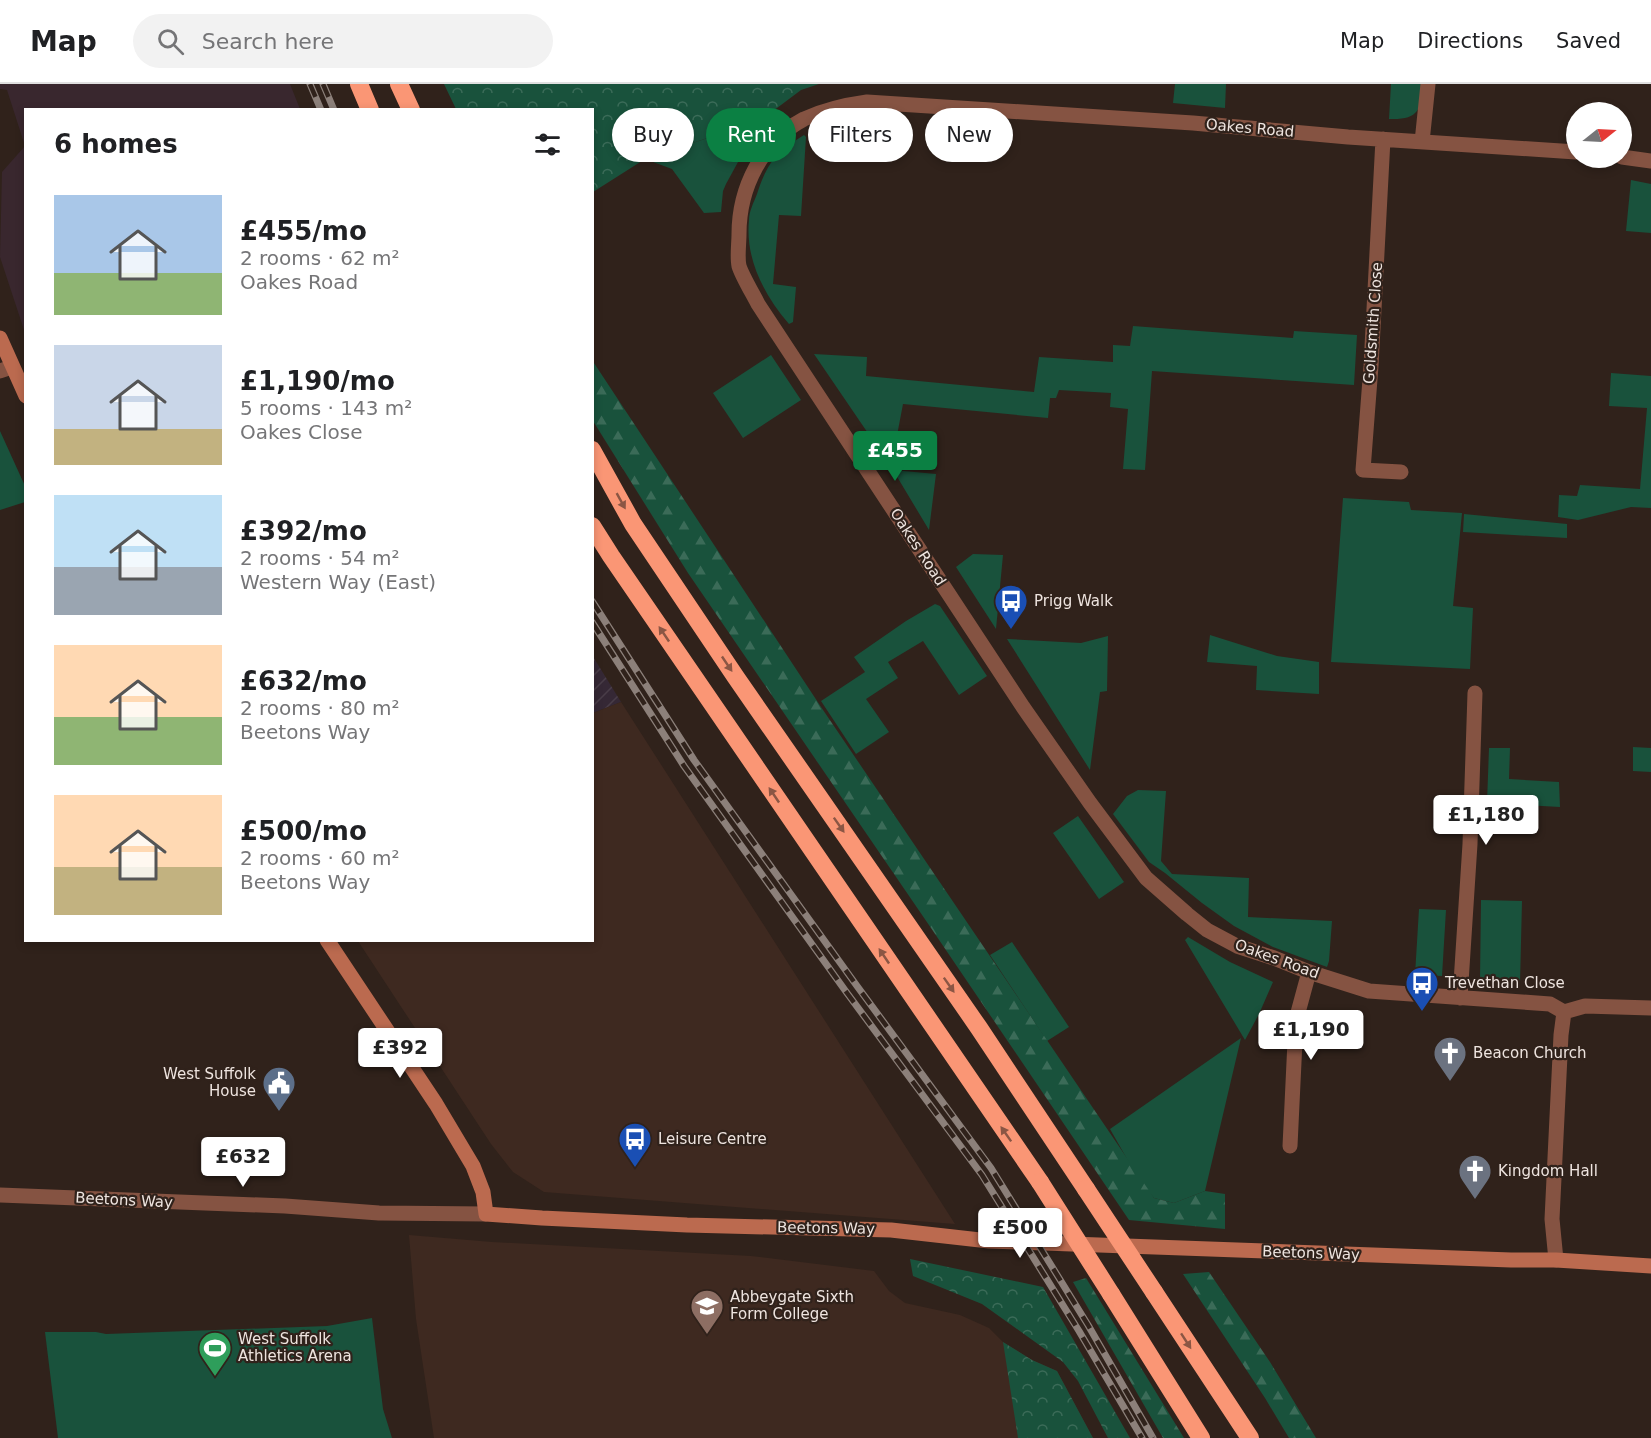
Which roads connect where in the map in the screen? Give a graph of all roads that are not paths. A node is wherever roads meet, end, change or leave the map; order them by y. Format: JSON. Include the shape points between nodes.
{"nodes":[{"id":1,"x":358,"y":84,"type":"edge"},
{"id":2,"x":399,"y":84,"type":"edge"},
{"id":3,"x":1428,"y":84,"type":"edge"},
{"id":4,"x":369,"y":108,"type":"edge"},
{"id":5,"x":410,"y":108,"type":"edge"},
{"id":6,"x":1383,"y":139,"type":"junction"},
{"id":7,"x":1422,"y":142,"type":"junction"},
{"id":8,"x":1566,"y":151,"type":"edge"},
{"id":9,"x":1632,"y":159,"type":"edge"},
{"id":10,"x":1651,"y":161,"type":"edge"},
{"id":11,"x":0,"y":338,"type":"edge"},
{"id":12,"x":6,"y":369,"type":"edge"},
{"id":13,"x":24,"y":393,"type":"edge"},
{"id":14,"x":594,"y":454,"type":"edge"},
{"id":15,"x":1401,"y":472,"type":"dead end"},
{"id":16,"x":594,"y":529,"type":"edge"},
{"id":17,"x":1475,"y":693,"type":"dead end"},
{"id":18,"x":328,"y":942,"type":"edge"},
{"id":19,"x":1309,"y":972,"type":"junction"},
{"id":20,"x":1460,"y":998,"type":"junction"},
{"id":21,"x":1651,"y":1008,"type":"edge"},
{"id":22,"x":1564,"y":1012,"type":"junction"},
{"id":23,"x":1290,"y":1146,"type":"dead end"},
{"id":24,"x":0,"y":1195,"type":"edge"},
{"id":25,"x":486,"y":1214,"type":"junction"},
{"id":26,"x":1556,"y":1260,"type":"junction"},
{"id":27,"x":1651,"y":1266,"type":"edge"},
{"id":28,"x":1201,"y":1438,"type":"edge"},
{"id":29,"x":1250,"y":1438,"type":"edge"}],
"edges":[{"from":1,"to":4,"type":"highway"},
{"from":2,"to":5,"type":"highway"},
{"from":3,"to":7,"type":"street"},
{"from":6,"to":7,"type":"street","name":"Oakes Road"},
{"from":6,"to":15,"type":"street","name":"Goldsmith Close","via":[[1363,470]]},
{"from":6,"to":19,"type":"street","name":"Oakes Road","via":[[867,102],[840,106],[804,120],[772,142],[752,172],[740,208],[739,266],[758,303],[1023,707],[1120,845],[1146,878],[1207,930],[1236,946]]},
{"from":7,"to":8,"type":"street","name":"Oakes Road"},
{"from":9,"to":10,"type":"street"},
{"from":11,"to":12,"type":"street"},
{"from":12,"to":13,"type":"street"},
{"from":14,"to":29,"type":"highway","one_way":true,"bridge":true,"via":[[640,534],[979,1028]]},
{"from":28,"to":16,"type":"highway","one_way":true,"bridge":true,"via":[[1040,1182]]},
{"from":17,"to":20,"type":"street"},
{"from":18,"to":25,"type":"street","via":[[473,1166]]},
{"from":19,"to":20,"type":"street","name":"Oakes Road","via":[[1369,991]]},
{"from":19,"to":23,"type":"street","via":[[1296,1020]]},
{"from":20,"to":22,"type":"street","name":"Oakes Road","via":[[1550,1004]]},
{"from":21,"to":22,"type":"street","via":[[1585,1006]]},
{"from":22,"to":26,"type":"street","via":[[1552,1219]]},
{"from":24,"to":25,"type":"street","name":"Beetons Way","via":[[379,1213]]},
{"from":25,"to":26,"type":"street","name":"Beetons Way","via":[[687,1225],[891,1230],[989,1241]]},
{"from":26,"to":27,"type":"street","name":"Beetons Way"}]}
